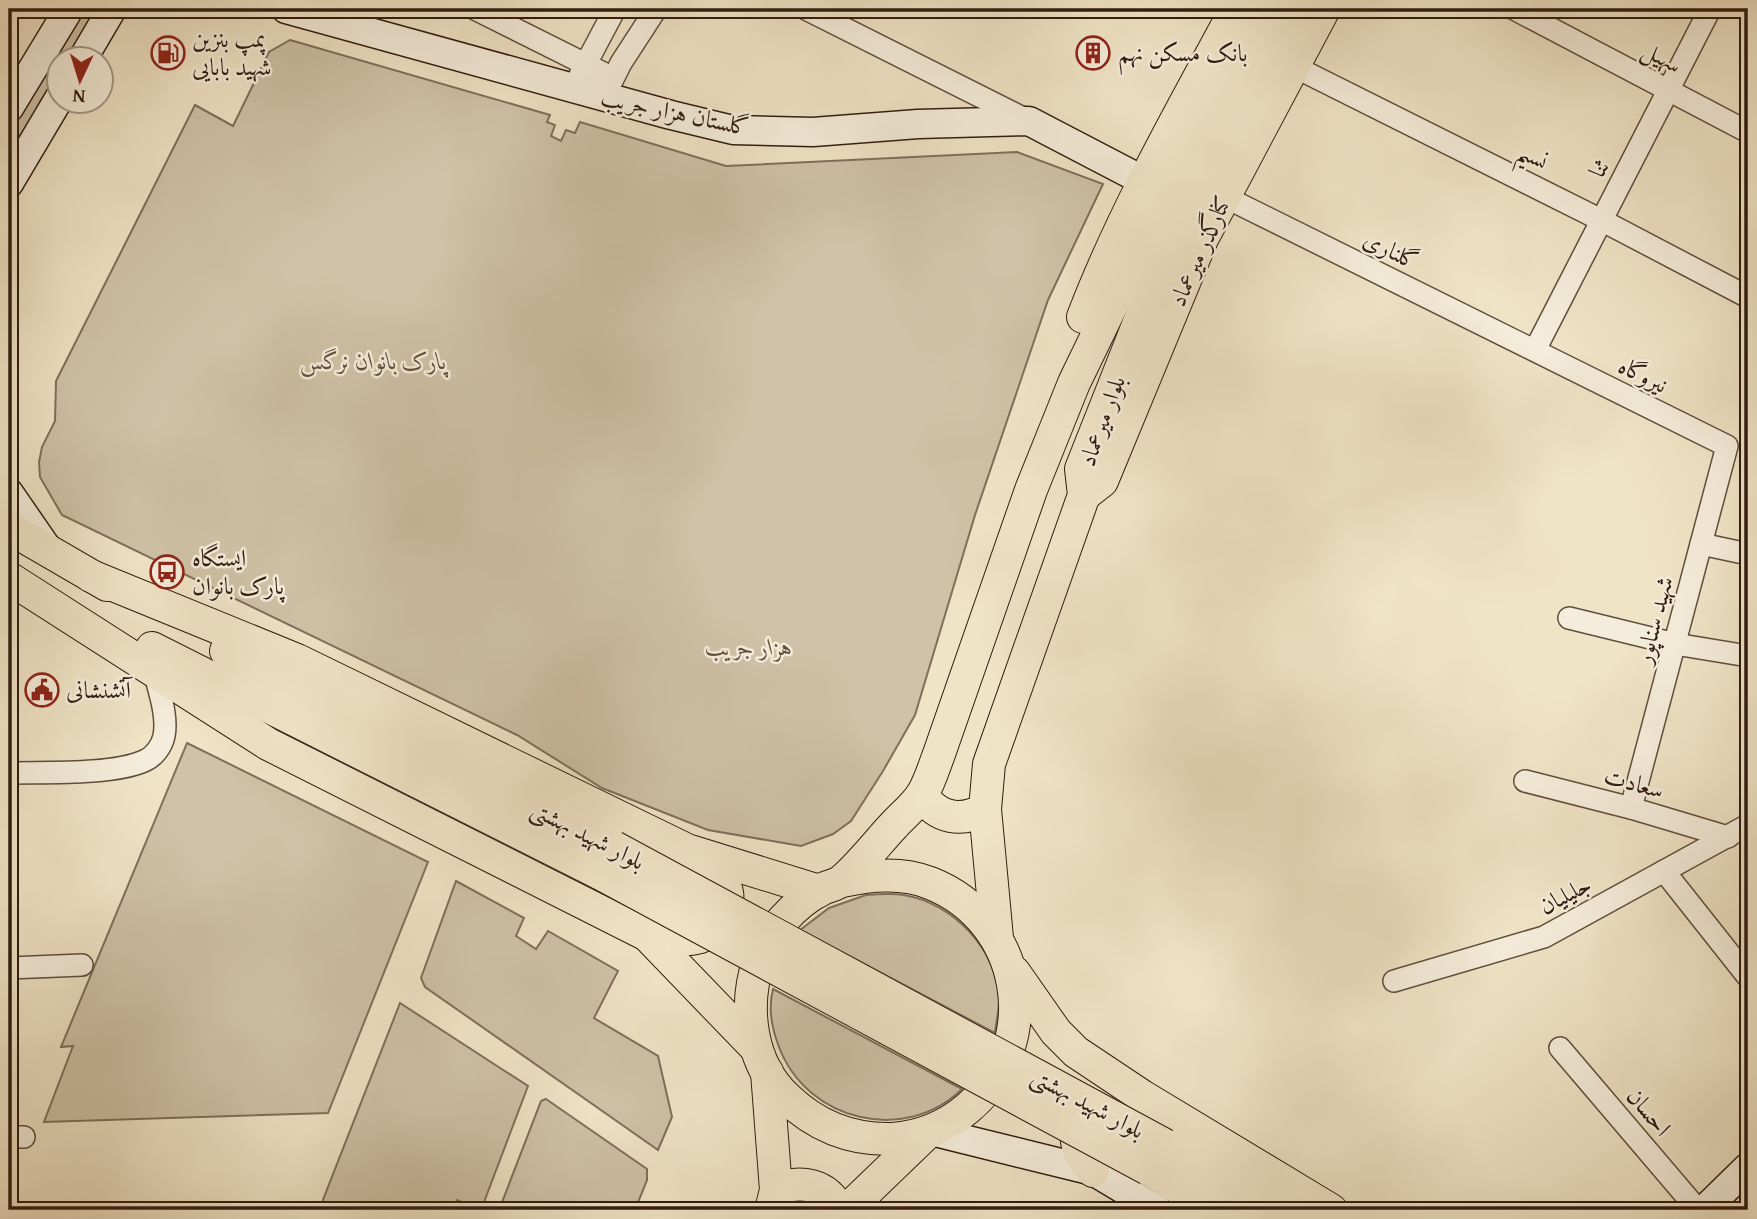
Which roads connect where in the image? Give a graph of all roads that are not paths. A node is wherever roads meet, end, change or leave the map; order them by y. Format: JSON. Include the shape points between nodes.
{"nodes":[{"id":1,"x":69,"y":9,"type":"edge"},
{"id":2,"x":112,"y":9,"type":"edge"},
{"id":3,"x":286,"y":9,"type":"edge"},
{"id":4,"x":475,"y":9,"type":"edge"},
{"id":5,"x":615,"y":9,"type":"edge"},
{"id":6,"x":656,"y":9,"type":"edge"},
{"id":7,"x":806,"y":9,"type":"edge"},
{"id":8,"x":1236,"y":9,"type":"edge"},
{"id":9,"x":1266,"y":9,"type":"edge"},
{"id":10,"x":1290,"y":9,"type":"edge"},
{"id":11,"x":1324,"y":9,"type":"edge"},
{"id":12,"x":1514,"y":9,"type":"edge"},
{"id":13,"x":1710,"y":9,"type":"edge"},
{"id":14,"x":90,"y":46,"type":"edge"},
{"id":15,"x":1293,"y":66,"type":"junction"},
{"id":16,"x":580,"y":76,"type":"junction"},
{"id":17,"x":609,"y":87,"type":"junction"},
{"id":18,"x":13,"y":89,"type":"edge"},
{"id":19,"x":1668,"y":90,"type":"junction"},
{"id":20,"x":49,"y":116,"type":"edge"},
{"id":21,"x":1029,"y":121,"type":"junction"},
{"id":22,"x":1748,"y":132,"type":"edge"},
{"id":23,"x":1144,"y":181,"type":"junction"},
{"id":24,"x":9,"y":183,"type":"edge"},
{"id":25,"x":1223,"y":197,"type":"junction"},
{"id":26,"x":1601,"y":220,"type":"junction"},
{"id":27,"x":1748,"y":297,"type":"edge"},
{"id":28,"x":1535,"y":350,"type":"junction"},
{"id":29,"x":1727,"y":446,"type":"joint"},
{"id":30,"x":1031,"y":490,"type":"junction"},
{"id":31,"x":9,"y":493,"type":"edge"},
{"id":32,"x":1084,"y":495,"type":"junction"},
{"id":33,"x":9,"y":528,"type":"edge"},
{"id":34,"x":1701,"y":544,"type":"junction"},
{"id":35,"x":50,"y":553,"type":"junction"},
{"id":36,"x":1748,"y":554,"type":"edge"},
{"id":37,"x":91,"y":576,"type":"junction"},
{"id":38,"x":9,"y":577,"type":"edge"},
{"id":39,"x":1569,"y":618,"type":"dead end"},
{"id":40,"x":1675,"y":644,"type":"junction"},
{"id":41,"x":1748,"y":656,"type":"edge"},
{"id":42,"x":161,"y":664,"type":"junction"},
{"id":43,"x":9,"y":773,"type":"edge"},
{"id":44,"x":1525,"y":781,"type":"dead end"},
{"id":45,"x":922,"y":795,"type":"junction"},
{"id":46,"x":1631,"y":808,"type":"junction"},
{"id":47,"x":985,"y":809,"type":"junction"},
{"id":48,"x":1748,"y":825,"type":"edge"},
{"id":49,"x":1728,"y":837,"type":"junction"},
{"id":50,"x":687,"y":850,"type":"junction"},
{"id":51,"x":607,"y":860,"type":"junction"},
{"id":52,"x":1664,"y":872,"type":"junction"},
{"id":53,"x":830,"y":886,"type":"junction"},
{"id":54,"x":647,"y":935,"type":"junction"},
{"id":55,"x":1003,"y":951,"type":"junction"},
{"id":56,"x":82,"y":965,"type":"dead end"},
{"id":57,"x":9,"y":968,"type":"edge"},
{"id":58,"x":1748,"y":977,"type":"edge"},
{"id":59,"x":1394,"y":981,"type":"dead end"},
{"id":60,"x":1560,"y":1048,"type":"dead end"},
{"id":61,"x":762,"y":1060,"type":"junction"},
{"id":62,"x":1142,"y":1096,"type":"junction"},
{"id":63,"x":929,"y":1131,"type":"junction"},
{"id":64,"x":1157,"y":1157,"type":"junction"},
{"id":65,"x":1748,"y":1167,"type":"edge"},
{"id":66,"x":1093,"y":1171,"type":"junction"},
{"id":67,"x":774,"y":1200,"type":"edge"},
{"id":68,"x":839,"y":1210,"type":"edge"},
{"id":69,"x":847,"y":1210,"type":"edge"},
{"id":70,"x":1158,"y":1210,"type":"edge"},
{"id":71,"x":1214,"y":1210,"type":"edge"},
{"id":72,"x":1273,"y":1210,"type":"edge"},
{"id":73,"x":1331,"y":1210,"type":"edge"},
{"id":74,"x":1698,"y":1210,"type":"edge"},
{"id":75,"x":1704,"y":1210,"type":"edge"}],
"edges":[{"from":1,"to":18,"type":"street"},
{"from":2,"to":14,"type":"street"},
{"from":3,"to":16,"type":"street","name":"گلستان هزار جریب"},
{"from":4,"to":16,"type":"street"},
{"from":5,"to":16,"type":"street"},
{"from":6,"to":17,"type":"street"},
{"from":7,"to":21,"type":"street"},
{"from":8,"to":23,"type":"main road"},
{"from":9,"to":30,"type":"main road","name":"بلوار میرعماد","via":[[1118,290]]},
{"from":10,"to":32,"type":"main road","name":"بلوار میرعماد","via":[[1186,204],[1081,469]]},
{"from":11,"to":15,"type":"main road","name":"کنارگذر میرعماد"},
{"from":12,"to":19,"type":"street","name":"سهیل"},
{"from":13,"to":19,"type":"street","name":"ثنا"},
{"from":15,"to":25,"type":"main road","name":"کنارگذر میرعماد"},
{"from":15,"to":26,"type":"street","name":"نسیم"},
{"from":16,"to":17,"type":"street","name":"گلستان هزار جریب"},
{"from":17,"to":21,"type":"street","name":"گلستان هزار جریب","via":[[733,130],[813,132]]},
{"from":19,"to":22,"type":"street","name":"سهیل"},
{"from":19,"to":26,"type":"street","name":"ثنا"},
{"from":20,"to":24,"type":"street"},
{"from":21,"to":23,"type":"street","name":"گلستان هزار جریب"},
{"from":23,"to":30,"type":"main road","via":[[1083,316]]},
{"from":25,"to":28,"type":"street","name":"گلناری"},
{"from":25,"to":32,"type":"main road","name":"کنارگذر میرعماد","via":[[1102,481]]},
{"from":26,"to":27,"type":"street","name":"نسیم"},
{"from":26,"to":28,"type":"street","name":"ثنا"},
{"from":28,"to":29,"type":"street","name":"نیروگاه"},
{"from":29,"to":34,"type":"street","name":"شهید سناپور"},
{"from":30,"to":45,"type":"main road","name":"بلوار میرعماد"},
{"from":31,"to":35,"type":"street"},
{"from":32,"to":47,"type":"main road","name":"بلوار میرعماد","via":[[989,764]]},
{"from":33,"to":35,"type":"main road","name":"بلوار شهید بهشتی"},
{"from":34,"to":36,"type":"street"},
{"from":34,"to":40,"type":"street","name":"شهید سناپور"},
{"from":35,"to":37,"type":"main road","name":"بلوار شهید بهشتی"},
{"from":37,"to":50,"type":"main road","via":[[298,660]]},
{"from":37,"to":51,"type":"main road","name":"بلوار شهید بهشتی"},
{"from":38,"to":42,"type":"main road"},
{"from":39,"to":40,"type":"street"},
{"from":40,"to":41,"type":"street"},
{"from":40,"to":46,"type":"street","name":"شهید سناپور"},
{"from":42,"to":43,"type":"street","via":[[164,735],[147,760],[116,769]]},
{"from":42,"to":51,"type":"main road"},
{"from":42,"to":54,"type":"main road","via":[[268,744]]},
{"from":44,"to":46,"type":"street","name":"سعادت"},
{"from":45,"to":47,"type":"main road","via":[[945,815],[965,817]]},
{"from":45,"to":53,"type":"main road","name":"بلوار میرعماد"},
{"from":46,"to":49,"type":"street","name":"سعادت"},
{"from":47,"to":55,"type":"main road","name":"بلوار میرعماد"},
{"from":48,"to":49,"type":"street","name":"جلیلیان"},
{"from":49,"to":52,"type":"street","name":"جلیلیان"},
{"from":50,"to":53,"type":"main road"},
{"from":50,"to":54,"type":"main road","via":[[720,877],[728,892],[728,905],[714,929],[703,936],[671,939]]},
{"from":51,"to":64,"type":"main road","name":"بلوار شهید بهشتی","bridge":true},
{"from":52,"to":58,"type":"street"},
{"from":52,"to":59,"type":"street","name":"جلیلیان","via":[[1544,937]]},
{"from":53,"to":55,"type":"main road","via":[[871,875],[930,883],[979,915]]},
{"from":53,"to":61,"type":"main road","name":"بلوار میرعماد","via":[[794,909],[759,958],[750,1018]]},
{"from":54,"to":61,"type":"main road"},
{"from":55,"to":62,"type":"main road","via":[[1056,1032],[1076,1052]]},
{"from":55,"to":63,"type":"main road","name":"بلوار میرعماد","via":[[1015,993],[1009,1050],[979,1099],[957,1118]]},
{"from":56,"to":57,"type":"street"},
{"from":60,"to":74,"type":"street","name":"احسان"},
{"from":61,"to":63,"type":"main road","via":[[783,1094],[825,1126],[876,1139]]},
{"from":61,"to":67,"type":"main road","name":"بلوار میرعماد"},
{"from":62,"to":66,"type":"main road","via":[[1132,1091],[1110,1092],[1083,1111],[1076,1143]]},
{"from":62,"to":73,"type":"main road"},
{"from":63,"to":66,"type":"street"},
{"from":63,"to":69,"type":"main road"},
{"from":64,"to":71,"type":"main road","name":"بلوار شهید بهشتی"},
{"from":64,"to":72,"type":"main road"},
{"from":65,"to":75,"type":"street"},
{"from":66,"to":70,"type":"street"},
{"from":67,"to":68,"type":"main road","via":[[795,1184],[815,1186],[832,1198]]}]}
